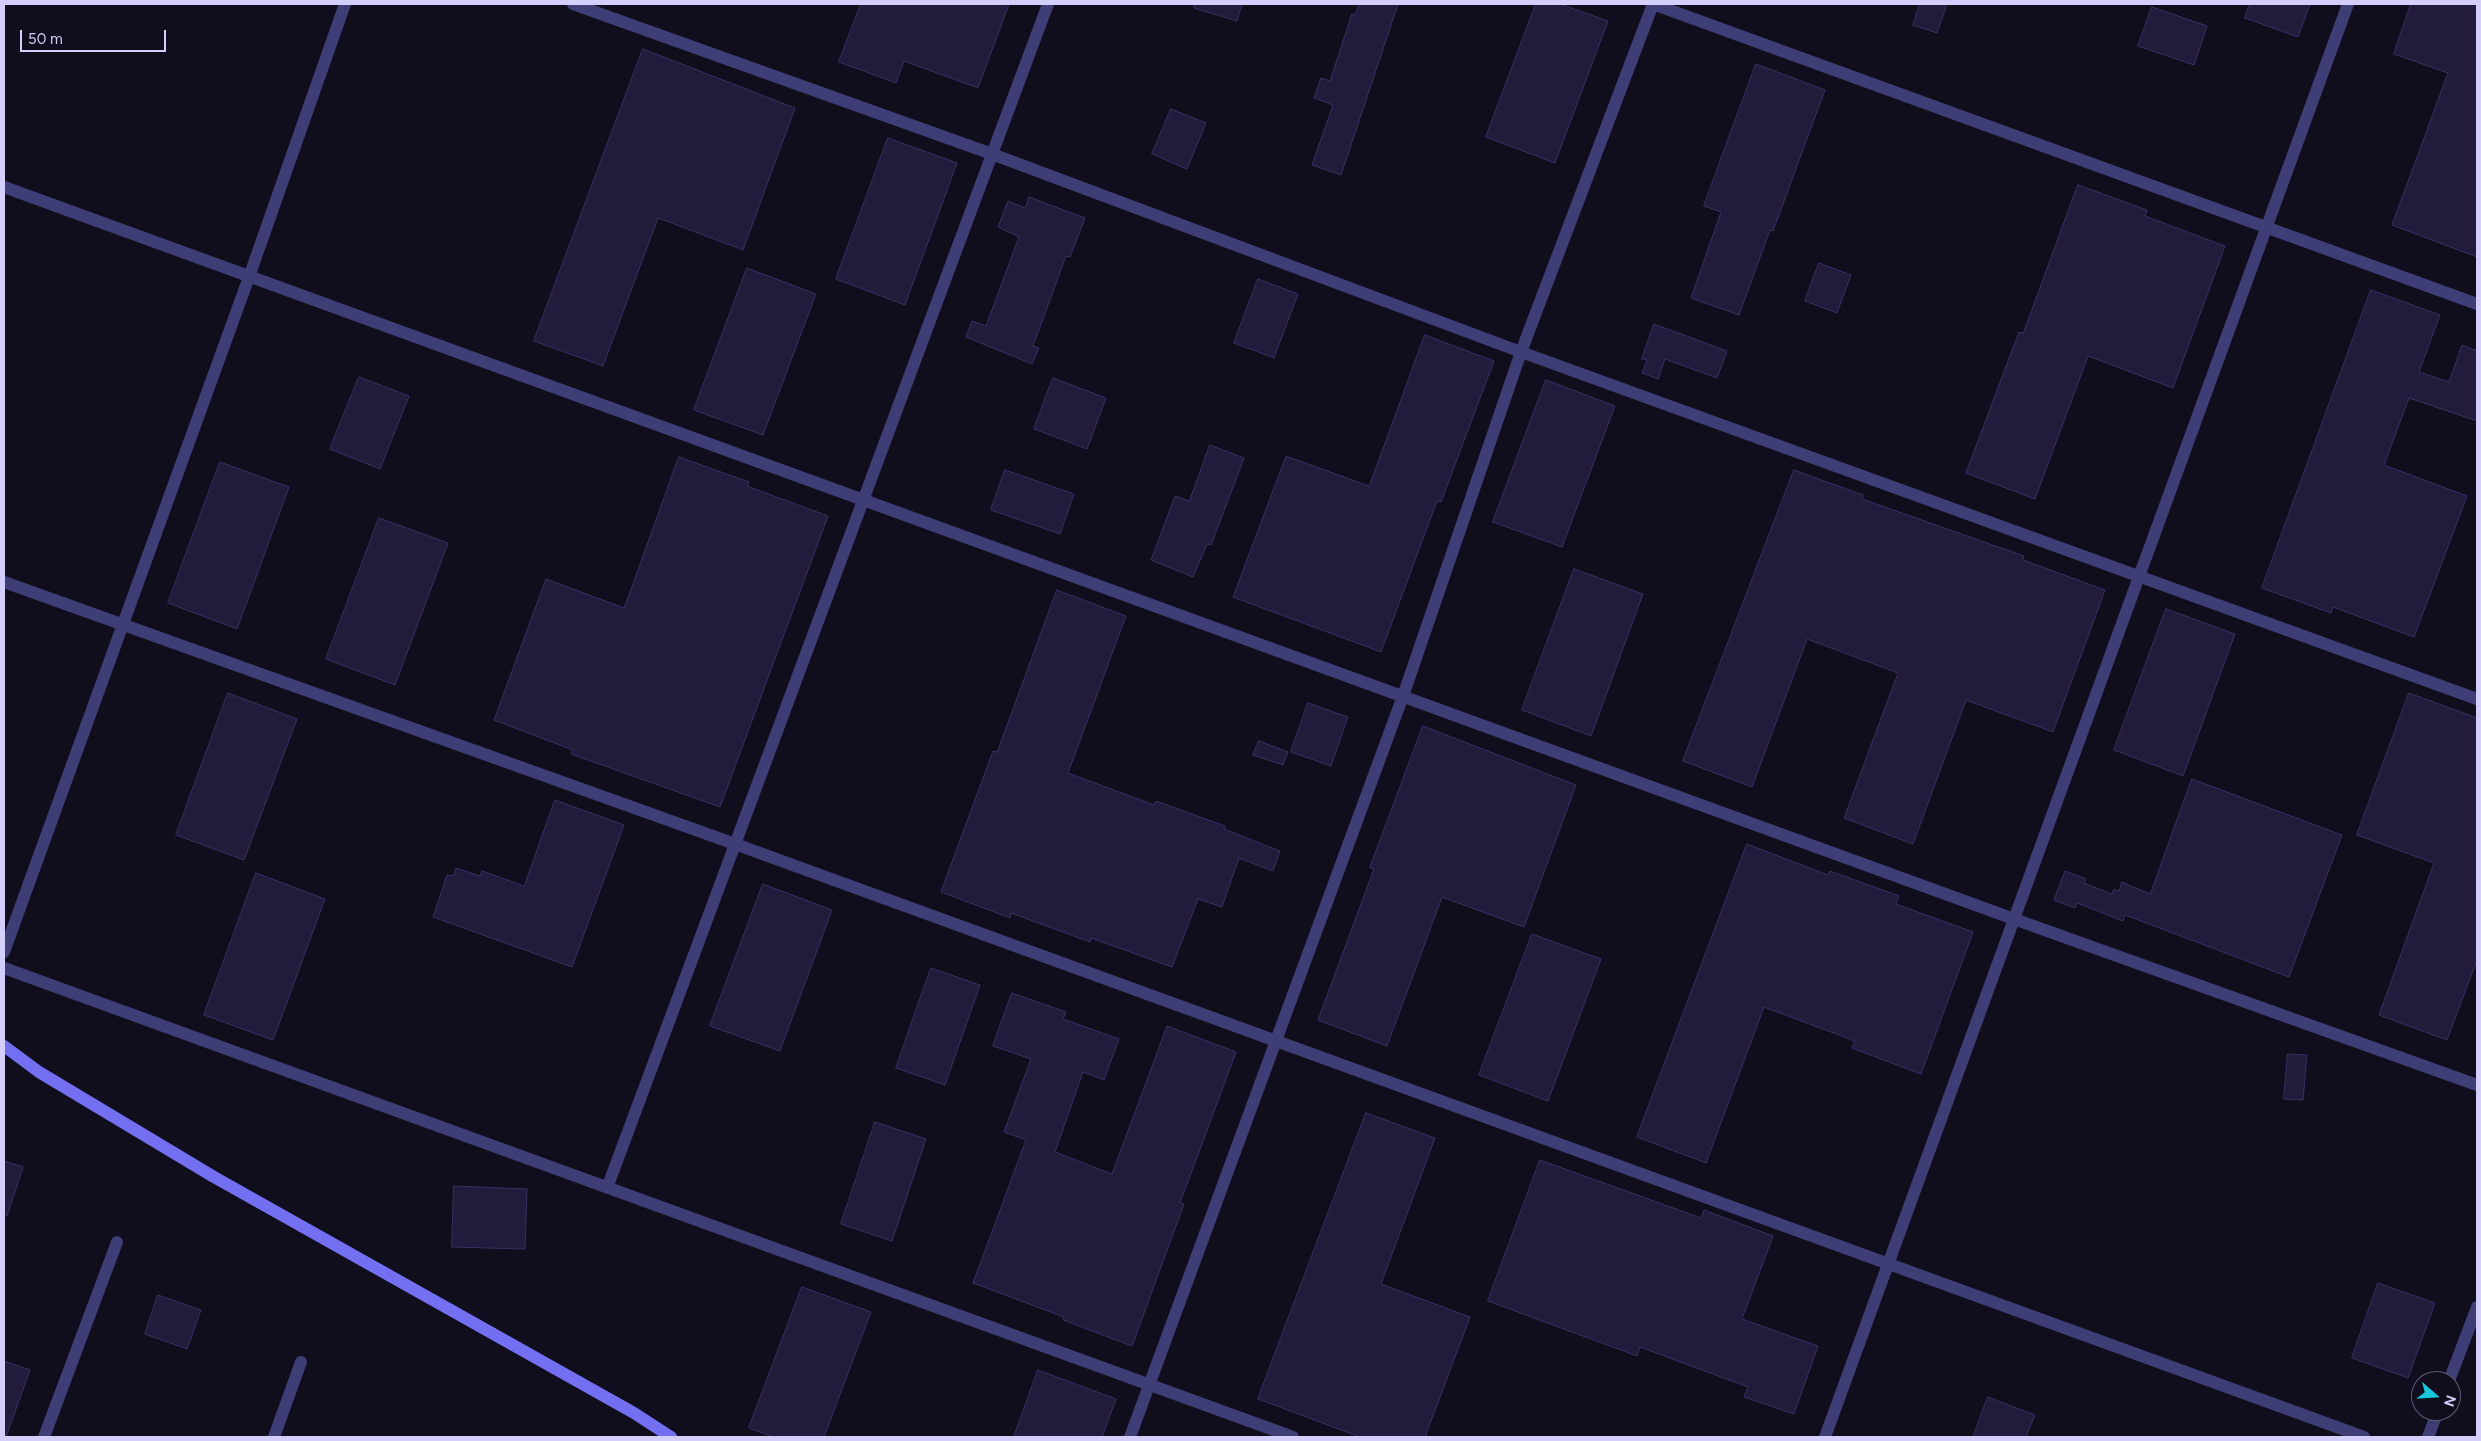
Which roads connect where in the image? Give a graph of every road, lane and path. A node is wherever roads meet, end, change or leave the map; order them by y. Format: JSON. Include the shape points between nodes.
{"nodes":[{"id":1,"x":345,"y":4,"type":"edge"},
{"id":2,"x":573,"y":4,"type":"edge"},
{"id":3,"x":1048,"y":4,"type":"edge"},
{"id":4,"x":2348,"y":4,"type":"edge"},
{"id":5,"x":992,"y":154,"type":"junction"},
{"id":6,"x":4,"y":187,"type":"edge"},
{"id":7,"x":2266,"y":228,"type":"junction"},
{"id":8,"x":249,"y":277,"type":"junction"},
{"id":9,"x":2477,"y":304,"type":"edge"},
{"id":10,"x":1521,"y":352,"type":"junction"},
{"id":11,"x":863,"y":500,"type":"junction"},
{"id":12,"x":2139,"y":576,"type":"junction"},
{"id":13,"x":4,"y":582,"type":"edge"},
{"id":14,"x":123,"y":625,"type":"junction"},
{"id":15,"x":1402,"y":696,"type":"junction"},
{"id":16,"x":2477,"y":699,"type":"edge"},
{"id":17,"x":735,"y":844,"type":"junction"},
{"id":18,"x":2014,"y":919,"type":"junction"},
{"id":19,"x":4,"y":952,"type":"edge"},
{"id":20,"x":4,"y":968,"type":"edge"},
{"id":21,"x":1277,"y":1041,"type":"junction"},
{"id":22,"x":4,"y":1046,"type":"edge"},
{"id":23,"x":2477,"y":1085,"type":"edge"},
{"id":24,"x":607,"y":1188,"type":"junction"},
{"id":25,"x":117,"y":1242,"type":"dead end"},
{"id":26,"x":1888,"y":1263,"type":"junction"},
{"id":27,"x":2477,"y":1307,"type":"edge"},
{"id":28,"x":301,"y":1362,"type":"dead end"},
{"id":29,"x":2454,"y":1371,"type":"edge"},
{"id":30,"x":1150,"y":1385,"type":"junction"},
{"id":31,"x":2434,"y":1421,"type":"edge"},
{"id":32,"x":44,"y":1437,"type":"edge"},
{"id":33,"x":274,"y":1437,"type":"edge"},
{"id":34,"x":671,"y":1437,"type":"edge"},
{"id":35,"x":1130,"y":1437,"type":"edge"},
{"id":36,"x":1293,"y":1437,"type":"edge"},
{"id":37,"x":1825,"y":1437,"type":"edge"},
{"id":38,"x":2364,"y":1437,"type":"edge"},
{"id":39,"x":2428,"y":1437,"type":"edge"}],
"edges":[{"from":1,"to":8,"type":"street"},
{"from":2,"to":5,"type":"street"},
{"from":3,"to":5,"type":"street"},
{"from":4,"to":7,"type":"street"},
{"from":5,"to":10,"type":"street"},
{"from":5,"to":11,"type":"street"},
{"from":6,"to":8,"type":"street"},
{"from":7,"to":9,"type":"street"},
{"from":7,"to":10,"type":"street","via":[[1653,4]]},
{"from":7,"to":12,"type":"street"},
{"from":8,"to":11,"type":"street"},
{"from":8,"to":14,"type":"street"},
{"from":10,"to":12,"type":"street"},
{"from":10,"to":15,"type":"street"},
{"from":11,"to":15,"type":"street"},
{"from":11,"to":17,"type":"street"},
{"from":12,"to":16,"type":"street"},
{"from":12,"to":18,"type":"street"},
{"from":13,"to":14,"type":"street"},
{"from":14,"to":17,"type":"street"},
{"from":14,"to":19,"type":"street"},
{"from":15,"to":18,"type":"street"},
{"from":15,"to":21,"type":"street"},
{"from":17,"to":21,"type":"street"},
{"from":17,"to":24,"type":"street"},
{"from":18,"to":23,"type":"street"},
{"from":18,"to":26,"type":"street"},
{"from":20,"to":24,"type":"street"},
{"from":21,"to":26,"type":"street"},
{"from":21,"to":30,"type":"street"},
{"from":22,"to":34,"type":"street","via":[[39,1072],[214,1177],[626,1408]]},
{"from":24,"to":30,"type":"street"},
{"from":25,"to":32,"type":"street"},
{"from":26,"to":37,"type":"street"},
{"from":26,"to":38,"type":"street"},
{"from":27,"to":29,"type":"street"},
{"from":28,"to":33,"type":"street"},
{"from":30,"to":35,"type":"street"},
{"from":30,"to":36,"type":"street"},
{"from":31,"to":39,"type":"street"}]}
